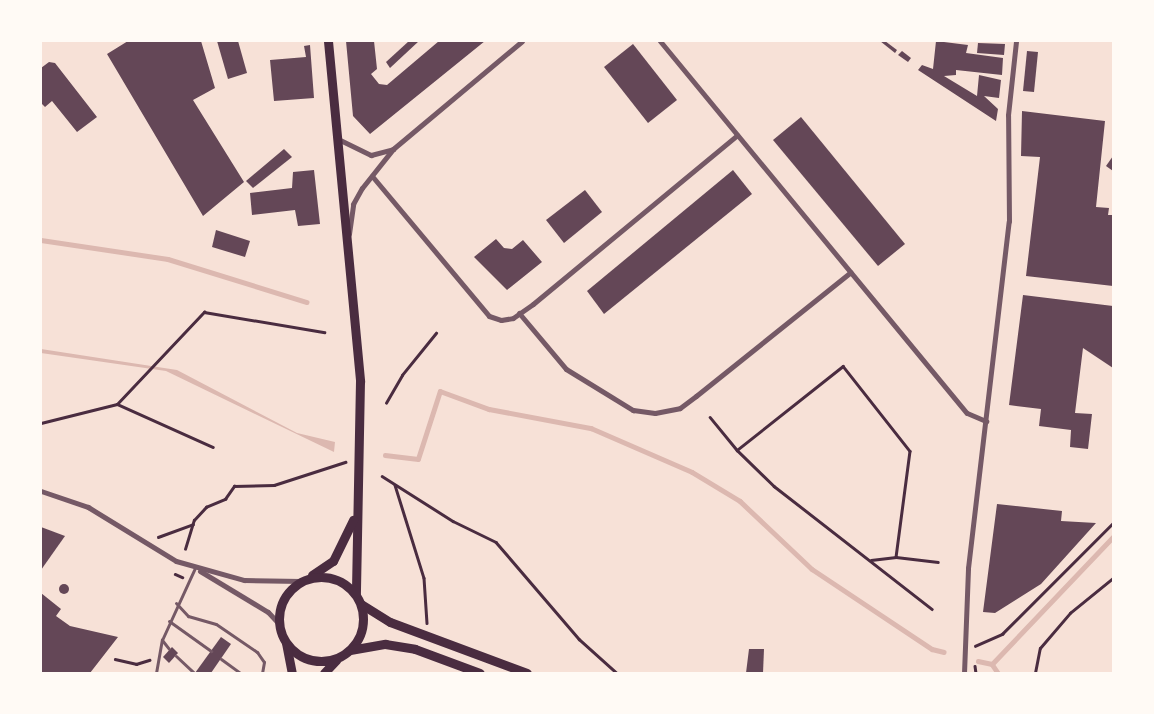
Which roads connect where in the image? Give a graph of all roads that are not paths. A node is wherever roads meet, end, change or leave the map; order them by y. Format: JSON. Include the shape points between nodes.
{"nodes":[{"id":1,"x":328,"y":41,"type":"edge"},
{"id":2,"x":522,"y":41,"type":"edge"},
{"id":3,"x":660,"y":41,"type":"edge"},
{"id":4,"x":1016,"y":41,"type":"edge"},
{"id":5,"x":737,"y":135,"type":"junction"},
{"id":6,"x":338,"y":139,"type":"junction"},
{"id":7,"x":393,"y":149,"type":"junction"},
{"id":8,"x":372,"y":176,"type":"junction"},
{"id":9,"x":348,"y":244,"type":"junction"},
{"id":10,"x":850,"y":272,"type":"junction"},
{"id":11,"x":519,"y":313,"type":"junction"},
{"id":12,"x":986,"y":422,"type":"junction"},
{"id":13,"x":41,"y":491,"type":"edge"},
{"id":14,"x":356,"y":513,"type":"junction"},
{"id":15,"x":195,"y":568,"type":"junction"},
{"id":16,"x":303,"y":580,"type":"junction"},
{"id":17,"x":356,"y":594,"type":"junction"},
{"id":18,"x":176,"y":603,"type":"junction"},
{"id":19,"x":361,"y":604,"type":"junction"},
{"id":20,"x":169,"y":620,"type":"junction"},
{"id":21,"x":279,"y":624,"type":"junction"},
{"id":22,"x":162,"y":640,"type":"junction"},
{"id":23,"x":286,"y":643,"type":"junction"},
{"id":24,"x":169,"y":649,"type":"dead end"},
{"id":25,"x":350,"y":650,"type":"junction"},
{"id":26,"x":211,"y":651,"type":"dead end"},
{"id":27,"x":176,"y":656,"type":"dead end"},
{"id":28,"x":340,"y":657,"type":"junction"},
{"id":29,"x":221,"y":659,"type":"dead end"},
{"id":30,"x":964,"y":671,"type":"edge"},
{"id":31,"x":156,"y":673,"type":"edge"},
{"id":32,"x":194,"y":673,"type":"edge"},
{"id":33,"x":240,"y":673,"type":"edge"},
{"id":34,"x":262,"y":673,"type":"edge"},
{"id":35,"x":292,"y":673,"type":"edge"},
{"id":36,"x":324,"y":673,"type":"edge"},
{"id":37,"x":480,"y":673,"type":"edge"},
{"id":38,"x":526,"y":673,"type":"edge"}],
"edges":[{"from":1,"to":6,"type":"main road"},
{"from":2,"to":7,"type":"street"},
{"from":3,"to":5,"type":"street"},
{"from":4,"to":12,"type":"street","via":[[1008,115],[1009,221]]},
{"from":5,"to":10,"type":"street"},
{"from":5,"to":11,"type":"street"},
{"from":6,"to":7,"type":"street","via":[[371,155]]},
{"from":6,"to":9,"type":"main road"},
{"from":7,"to":8,"type":"street"},
{"from":8,"to":9,"type":"street","via":[[353,204]]},
{"from":8,"to":11,"type":"street","via":[[489,316],[501,320]]},
{"from":9,"to":14,"type":"main road","via":[[362,430]]},
{"from":10,"to":11,"type":"street","via":[[680,408],[656,413],[633,410],[566,369]]},
{"from":10,"to":12,"type":"street","via":[[967,413]]},
{"from":12,"to":30,"type":"street","via":[[968,568]]},
{"from":13,"to":15,"type":"street","via":[[88,506],[151,549]]},
{"from":14,"to":16,"type":"main road","via":[[334,561]]},
{"from":14,"to":17,"type":"main road"},
{"from":15,"to":16,"type":"street","via":[[267,582]]},
{"from":15,"to":18,"type":"lane"},
{"from":15,"to":21,"type":"street","via":[[268,612]]},
{"from":16,"to":17,"type":"main road","via":[[339,580]]},
{"from":16,"to":21,"type":"main road","via":[[284,599]]},
{"from":17,"to":19,"type":"main road"},
{"from":18,"to":20,"type":"lane"},
{"from":18,"to":34,"type":"lane","via":[[188,616],[216,624],[257,652],[264,662]]},
{"from":19,"to":25,"type":"main road","via":[[363,629]]},
{"from":19,"to":38,"type":"main road","via":[[390,622]]},
{"from":20,"to":22,"type":"lane"},
{"from":20,"to":26,"type":"lane"},
{"from":21,"to":23,"type":"main road"},
{"from":22,"to":24,"type":"lane"},
{"from":22,"to":31,"type":"lane"},
{"from":23,"to":28,"type":"main road","via":[[316,661]]},
{"from":23,"to":35,"type":"main road"},
{"from":25,"to":28,"type":"main road"},
{"from":25,"to":37,"type":"main road","via":[[385,644],[415,649]]},
{"from":27,"to":32,"type":"lane"},
{"from":28,"to":36,"type":"main road"},
{"from":29,"to":33,"type":"lane"}]}
